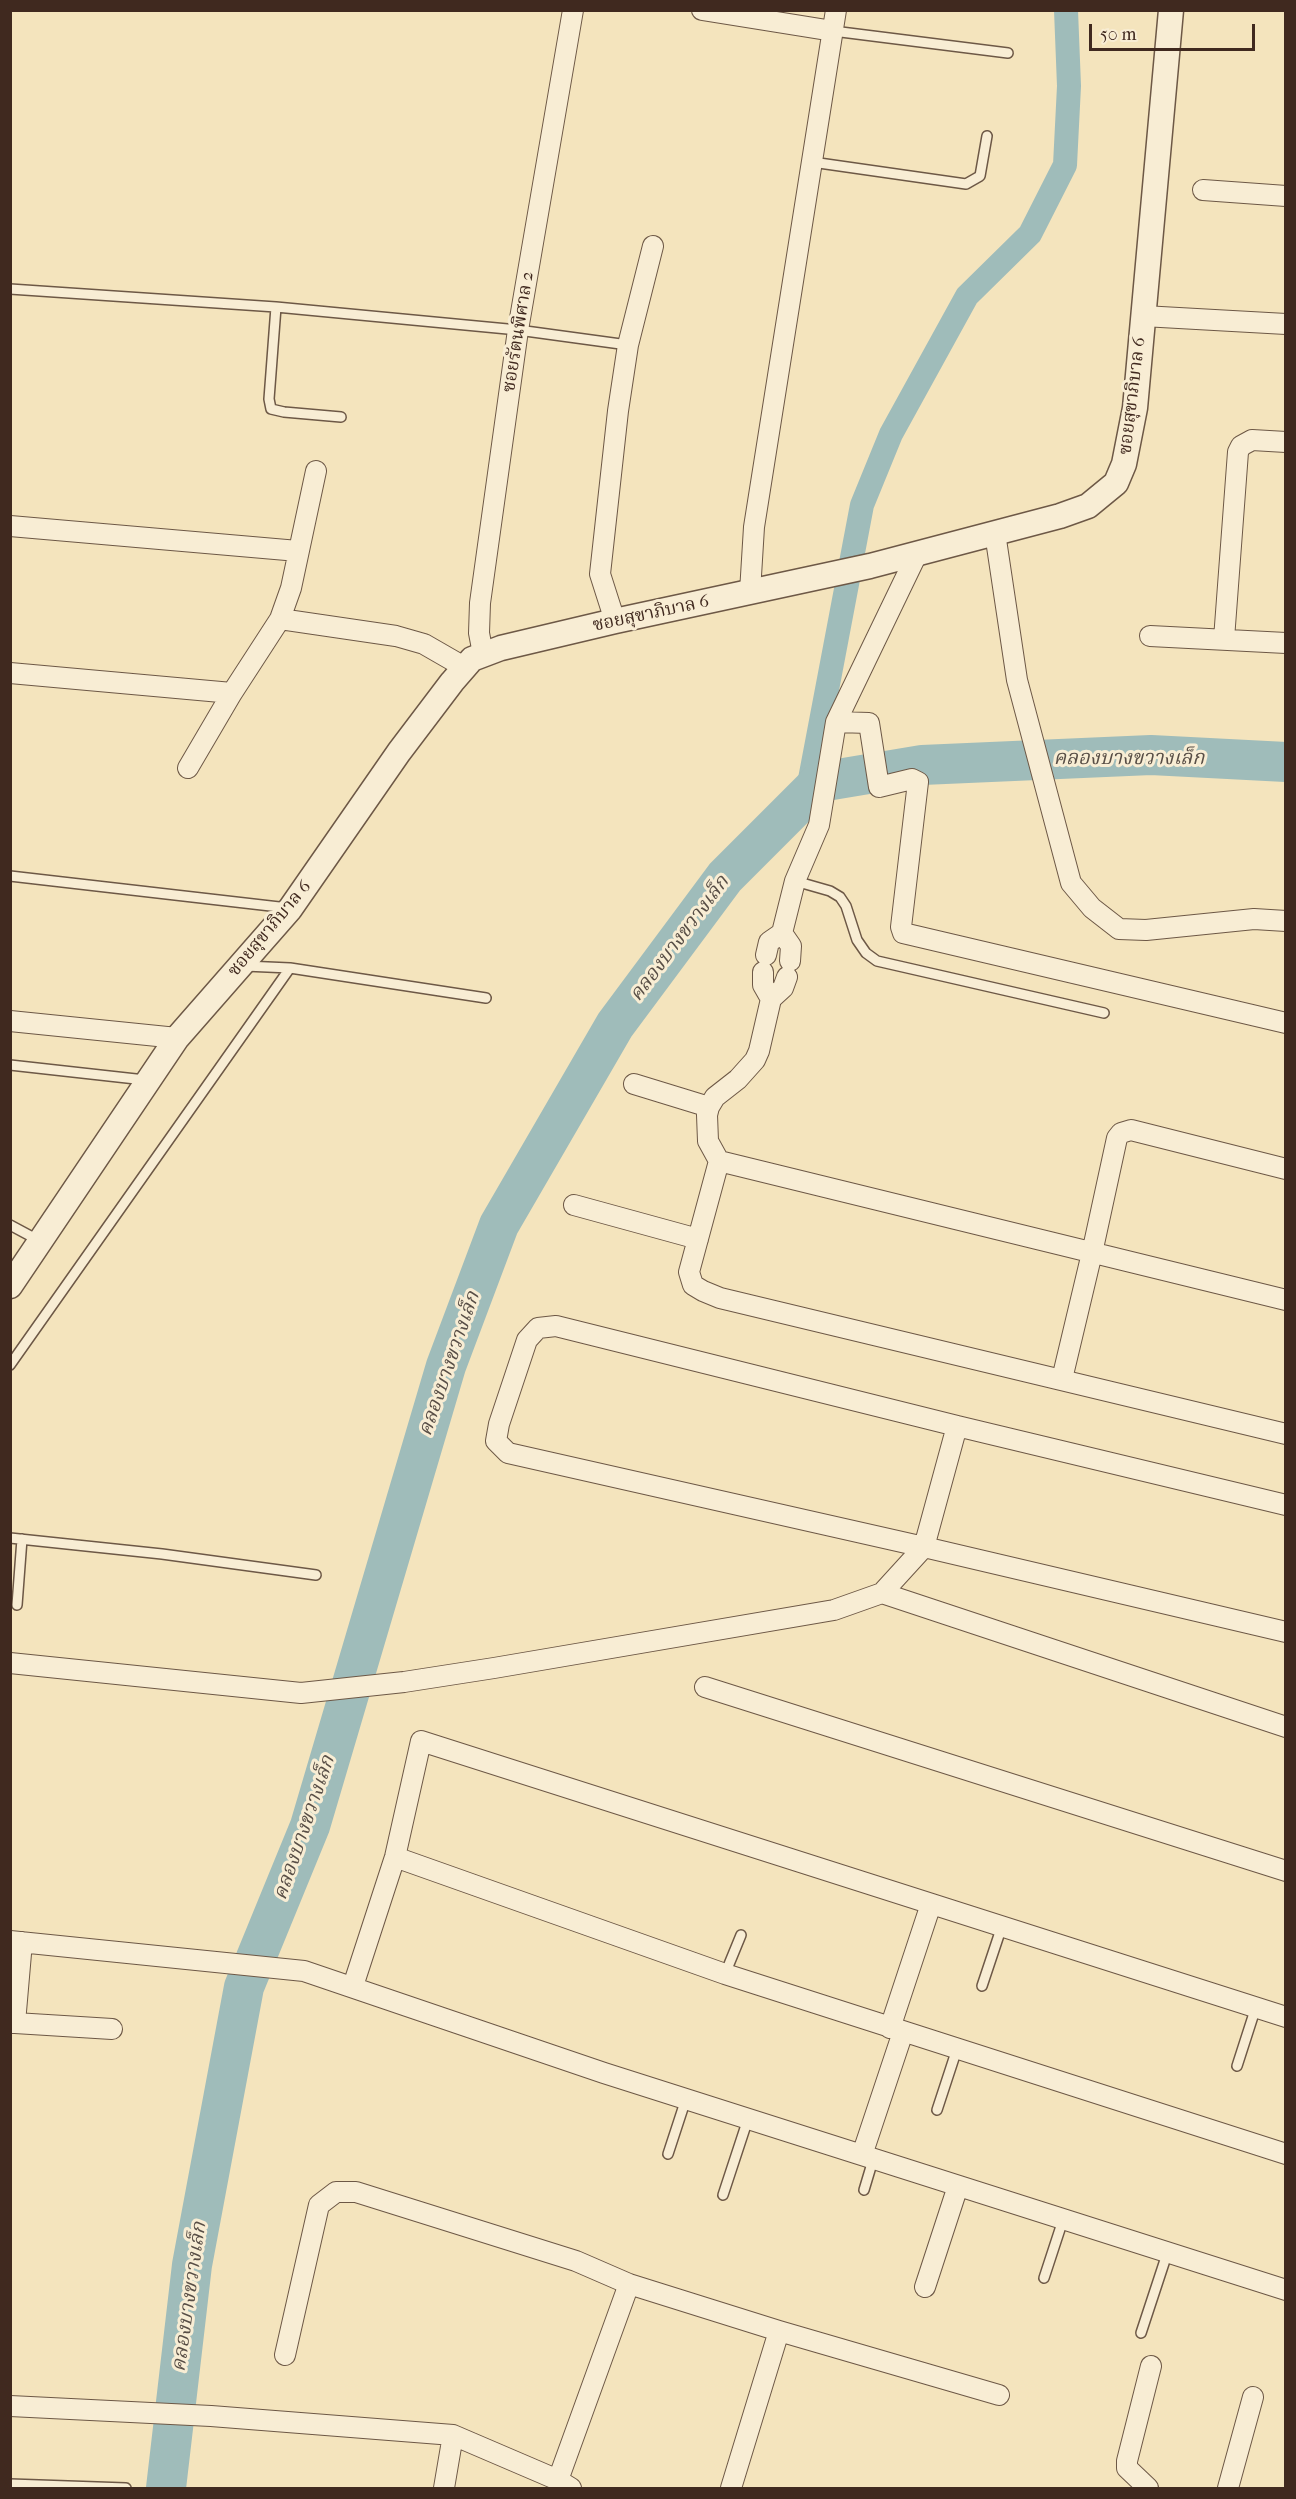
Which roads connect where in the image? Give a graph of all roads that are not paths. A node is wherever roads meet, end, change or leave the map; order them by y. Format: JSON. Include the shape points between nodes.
{"nodes":[{"id":1,"x":573,"y":10,"type":"edge"},
{"id":2,"x":702,"y":10,"type":"edge"},
{"id":3,"x":836,"y":10,"type":"edge"},
{"id":4,"x":1171,"y":10,"type":"edge"},
{"id":5,"x":833,"y":31,"type":"junction"},
{"id":6,"x":1008,"y":53,"type":"dead end"},
{"id":7,"x":987,"y":136,"type":"dead end"},
{"id":8,"x":812,"y":162,"type":"junction"},
{"id":9,"x":1203,"y":190,"type":"dead end"},
{"id":10,"x":1286,"y":196,"type":"edge"},
{"id":11,"x":653,"y":246,"type":"dead end"},
{"id":12,"x":10,"y":289,"type":"edge"},
{"id":13,"x":276,"y":307,"type":"junction"},
{"id":14,"x":1143,"y":316,"type":"junction"},
{"id":15,"x":1286,"y":324,"type":"edge"},
{"id":16,"x":518,"y":330,"type":"junction"},
{"id":17,"x":628,"y":345,"type":"junction"},
{"id":18,"x":341,"y":417,"type":"dead end"},
{"id":19,"x":1286,"y":442,"type":"edge"},
{"id":20,"x":316,"y":471,"type":"dead end"},
{"id":21,"x":10,"y":526,"type":"edge"},
{"id":22,"x":995,"y":533,"type":"junction"},
{"id":23,"x":298,"y":551,"type":"junction"},
{"id":24,"x":909,"y":556,"type":"junction"},
{"id":25,"x":750,"y":592,"type":"junction"},
{"id":26,"x":280,"y":619,"type":"junction"},
{"id":27,"x":615,"y":621,"type":"junction"},
{"id":28,"x":1150,"y":636,"type":"dead end"},
{"id":29,"x":1224,"y":639,"type":"junction"},
{"id":30,"x":1286,"y":643,"type":"edge"},
{"id":31,"x":474,"y":660,"type":"junction"},
{"id":32,"x":10,"y":673,"type":"edge"},
{"id":33,"x":232,"y":693,"type":"junction"},
{"id":34,"x":836,"y":722,"type":"junction"},
{"id":35,"x":188,"y":768,"type":"dead end"},
{"id":36,"x":10,"y":876,"type":"edge"},
{"id":37,"x":795,"y":881,"type":"junction"},
{"id":38,"x":290,"y":909,"type":"junction"},
{"id":39,"x":1286,"y":921,"type":"edge"},
{"id":40,"x":782,"y":933,"type":"junction"},
{"id":41,"x":239,"y":966,"type":"junction"},
{"id":42,"x":290,"y":968,"type":"junction"},
{"id":43,"x":486,"y":998,"type":"dead end"},
{"id":44,"x":771,"y":999,"type":"junction"},
{"id":45,"x":1104,"y":1013,"type":"dead end"},
{"id":46,"x":10,"y":1021,"type":"edge"},
{"id":47,"x":1286,"y":1023,"type":"edge"},
{"id":48,"x":177,"y":1038,"type":"junction"},
{"id":49,"x":10,"y":1065,"type":"edge"},
{"id":50,"x":150,"y":1080,"type":"junction"},
{"id":51,"x":634,"y":1084,"type":"dead end"},
{"id":52,"x":710,"y":1107,"type":"junction"},
{"id":53,"x":719,"y":1161,"type":"junction"},
{"id":54,"x":1286,"y":1169,"type":"edge"},
{"id":55,"x":574,"y":1205,"type":"dead end"},
{"id":56,"x":10,"y":1225,"type":"edge"},
{"id":57,"x":698,"y":1239,"type":"junction"},
{"id":58,"x":41,"y":1241,"type":"junction"},
{"id":59,"x":1092,"y":1253,"type":"junction"},
{"id":60,"x":10,"y":1286,"type":"edge"},
{"id":61,"x":1286,"y":1300,"type":"edge"},
{"id":62,"x":10,"y":1365,"type":"edge"},
{"id":63,"x":1062,"y":1379,"type":"junction"},
{"id":64,"x":957,"y":1426,"type":"junction"},
{"id":65,"x":1286,"y":1434,"type":"edge"},
{"id":66,"x":1286,"y":1505,"type":"edge"},
{"id":67,"x":10,"y":1538,"type":"edge"},
{"id":68,"x":22,"y":1539,"type":"junction"},
{"id":69,"x":924,"y":1547,"type":"junction"},
{"id":70,"x":316,"y":1575,"type":"dead end"},
{"id":71,"x":882,"y":1593,"type":"junction"},
{"id":72,"x":17,"y":1605,"type":"dead end"},
{"id":73,"x":1286,"y":1632,"type":"edge"},
{"id":74,"x":10,"y":1663,"type":"edge"},
{"id":75,"x":705,"y":1687,"type":"dead end"},
{"id":76,"x":1286,"y":1727,"type":"edge"},
{"id":77,"x":395,"y":1857,"type":"junction"},
{"id":78,"x":1286,"y":1871,"type":"edge"},
{"id":79,"x":931,"y":1904,"type":"junction"},
{"id":80,"x":1002,"y":1926,"type":"junction"},
{"id":81,"x":741,"y":1935,"type":"dead end"},
{"id":82,"x":16,"y":1942,"type":"edge"},
{"id":83,"x":725,"y":1974,"type":"junction"},
{"id":84,"x":353,"y":1986,"type":"junction"},
{"id":85,"x":982,"y":1986,"type":"dead end"},
{"id":86,"x":1256,"y":2007,"type":"junction"},
{"id":87,"x":1286,"y":2017,"type":"edge"},
{"id":88,"x":13,"y":2023,"type":"edge"},
{"id":89,"x":112,"y":2029,"type":"dead end"},
{"id":90,"x":896,"y":2030,"type":"junction"},
{"id":91,"x":957,"y":2049,"type":"junction"},
{"id":92,"x":1237,"y":2066,"type":"dead end"},
{"id":93,"x":686,"y":2099,"type":"junction"},
{"id":94,"x":937,"y":2109,"type":"dead end"},
{"id":95,"x":748,"y":2119,"type":"junction"},
{"id":96,"x":668,"y":2154,"type":"dead end"},
{"id":97,"x":1286,"y":2154,"type":"edge"},
{"id":98,"x":868,"y":2158,"type":"junction"},
{"id":99,"x":958,"y":2186,"type":"junction"},
{"id":100,"x":864,"y":2190,"type":"dead end"},
{"id":101,"x":723,"y":2195,"type":"dead end"},
{"id":102,"x":1063,"y":2220,"type":"junction"},
{"id":103,"x":1167,"y":2254,"type":"junction"},
{"id":104,"x":1044,"y":2278,"type":"dead end"},
{"id":105,"x":629,"y":2284,"type":"junction"},
{"id":106,"x":925,"y":2287,"type":"dead end"},
{"id":107,"x":1286,"y":2290,"type":"edge"},
{"id":108,"x":778,"y":2331,"type":"junction"},
{"id":109,"x":1141,"y":2333,"type":"dead end"},
{"id":110,"x":285,"y":2355,"type":"dead end"},
{"id":111,"x":1151,"y":2366,"type":"dead end"},
{"id":112,"x":999,"y":2395,"type":"dead end"},
{"id":113,"x":1253,"y":2397,"type":"dead end"},
{"id":114,"x":10,"y":2406,"type":"edge"},
{"id":115,"x":453,"y":2435,"type":"junction"},
{"id":116,"x":10,"y":2484,"type":"edge"},
{"id":117,"x":564,"y":2484,"type":"edge"},
{"id":118,"x":126,"y":2488,"type":"edge"},
{"id":119,"x":444,"y":2488,"type":"edge"},
{"id":120,"x":731,"y":2488,"type":"edge"},
{"id":121,"x":1148,"y":2488,"type":"edge"},
{"id":122,"x":1228,"y":2488,"type":"edge"}],
"edges":[{"from":1,"to":16,"type":"street","name":"ซอยรัตนพิศาล 2"},
{"from":2,"to":5,"type":"street"},
{"from":3,"to":5,"type":"street"},
{"from":4,"to":14,"type":"street","name":"ซอยสุขาภิบาล 6"},
{"from":5,"to":6,"type":"lane"},
{"from":5,"to":8,"type":"street"},
{"from":7,"to":8,"type":"lane","via":[[980,176],[966,184]]},
{"from":8,"to":25,"type":"street","via":[[754,527]]},
{"from":9,"to":10,"type":"street"},
{"from":11,"to":17,"type":"street"},
{"from":12,"to":13,"type":"lane"},
{"from":13,"to":16,"type":"lane"},
{"from":13,"to":18,"type":"lane","via":[[269,399],[272,409]]},
{"from":14,"to":15,"type":"street"},
{"from":14,"to":22,"type":"street","name":"ซอยสุขาภิบาล 6","via":[[1135,408],[1124,464],[1116,483],[1088,506]]},
{"from":16,"to":17,"type":"lane"},
{"from":16,"to":31,"type":"street","name":"ซอยรัตนพิศาล 2"},
{"from":17,"to":27,"type":"street","via":[[600,574]]},
{"from":19,"to":29,"type":"street","via":[[1252,440],[1238,452]]},
{"from":20,"to":23,"type":"street"},
{"from":21,"to":23,"type":"street"},
{"from":22,"to":24,"type":"street","name":"ซอยสุขาภิบาล 6"},
{"from":22,"to":39,"type":"street","via":[[1017,680],[1071,883],[1092,908],[1119,929],[1254,919]]},
{"from":23,"to":26,"type":"street"},
{"from":24,"to":25,"type":"street","name":"ซอยสุขาภิบาล 6"},
{"from":24,"to":34,"type":"street"},
{"from":25,"to":27,"type":"street","name":"ซอยสุขาภิบาล 6"},
{"from":26,"to":31,"type":"street","via":[[396,636]]},
{"from":26,"to":33,"type":"street"},
{"from":27,"to":31,"type":"street","name":"ซอยสุขาภิบาล 6"},
{"from":28,"to":29,"type":"street"},
{"from":29,"to":30,"type":"street"},
{"from":31,"to":38,"type":"street","name":"ซอยสุขาภิบาล 6","via":[[399,752]]},
{"from":32,"to":33,"type":"street"},
{"from":33,"to":35,"type":"street"},
{"from":34,"to":37,"type":"street","via":[[819,825]]},
{"from":34,"to":47,"type":"street","via":[[869,723],[877,782],[882,787],[912,779],[918,782],[903,933]]},
{"from":36,"to":38,"type":"lane"},
{"from":37,"to":40,"type":"street"},
{"from":37,"to":45,"type":"lane","via":[[840,897],[856,940],[877,961]]},
{"from":38,"to":41,"type":"street","name":"ซอยสุขาภิบาล 6"},
{"from":40,"to":44,"type":"street","via":[[791,945],[788,969],[783,988]]},
{"from":40,"to":44,"type":"street","via":[[769,942],[764,964],[763,985]]},
{"from":41,"to":42,"type":"lane"},
{"from":41,"to":48,"type":"street","name":"ซอยสุขาภิบาล 6"},
{"from":42,"to":43,"type":"lane"},
{"from":42,"to":62,"type":"lane"},
{"from":44,"to":52,"type":"street","via":[[755,1060],[715,1097]]},
{"from":46,"to":48,"type":"street"},
{"from":48,"to":50,"type":"street","name":"ซอยสุขาภิบาล 6"},
{"from":49,"to":50,"type":"lane"},
{"from":50,"to":58,"type":"street","name":"ซอยสุขาภิบาล 6"},
{"from":51,"to":52,"type":"street"},
{"from":52,"to":53,"type":"street","via":[[708,1142]]},
{"from":53,"to":57,"type":"street"},
{"from":53,"to":59,"type":"street"},
{"from":54,"to":59,"type":"street","via":[[1125,1131],[1117,1138]]},
{"from":55,"to":57,"type":"street"},
{"from":56,"to":58,"type":"lane"},
{"from":57,"to":63,"type":"street","via":[[689,1278],[693,1285],[720,1298]]},
{"from":58,"to":60,"type":"street","name":"ซอยสุขาภิบาล 6"},
{"from":59,"to":61,"type":"street"},
{"from":59,"to":63,"type":"street"},
{"from":63,"to":65,"type":"street"},
{"from":64,"to":66,"type":"street"},
{"from":64,"to":69,"type":"street"},
{"from":64,"to":69,"type":"street","via":[[556,1326],[538,1328],[528,1340],[499,1424],[496,1441],[508,1453]]},
{"from":67,"to":68,"type":"lane"},
{"from":68,"to":70,"type":"lane"},
{"from":68,"to":72,"type":"lane"},
{"from":69,"to":71,"type":"street"},
{"from":69,"to":73,"type":"street"},
{"from":71,"to":74,"type":"street","via":[[834,1610],[579,1654],[404,1682],[301,1693]]},
{"from":71,"to":76,"type":"street"},
{"from":75,"to":78,"type":"street"},
{"from":77,"to":79,"type":"street","via":[[421,1741]]},
{"from":77,"to":83,"type":"street"},
{"from":77,"to":84,"type":"street"},
{"from":79,"to":80,"type":"street"},
{"from":79,"to":90,"type":"street"},
{"from":80,"to":85,"type":"lane"},
{"from":80,"to":86,"type":"street"},
{"from":81,"to":83,"type":"lane"},
{"from":82,"to":84,"type":"street","via":[[304,1971]]},
{"from":82,"to":88,"type":"street"},
{"from":83,"to":90,"type":"street"},
{"from":84,"to":93,"type":"street"},
{"from":86,"to":87,"type":"street"},
{"from":86,"to":92,"type":"lane"},
{"from":88,"to":89,"type":"street"},
{"from":90,"to":91,"type":"street"},
{"from":90,"to":98,"type":"street"},
{"from":91,"to":94,"type":"lane"},
{"from":91,"to":97,"type":"street"},
{"from":93,"to":95,"type":"street"},
{"from":93,"to":96,"type":"lane"},
{"from":95,"to":98,"type":"street"},
{"from":95,"to":101,"type":"lane"},
{"from":98,"to":99,"type":"street"},
{"from":98,"to":100,"type":"lane"},
{"from":99,"to":102,"type":"street"},
{"from":99,"to":106,"type":"street"},
{"from":102,"to":103,"type":"street"},
{"from":102,"to":104,"type":"lane"},
{"from":103,"to":107,"type":"street"},
{"from":103,"to":109,"type":"lane"},
{"from":105,"to":108,"type":"street"},
{"from":105,"to":110,"type":"street","via":[[576,2261],[356,2192],[336,2192],[319,2205]]},
{"from":105,"to":117,"type":"street"},
{"from":108,"to":112,"type":"street"},
{"from":108,"to":120,"type":"street"},
{"from":111,"to":121,"type":"street","via":[[1127,2461],[1127,2468]]},
{"from":113,"to":122,"type":"street"},
{"from":114,"to":115,"type":"street","via":[[211,2416]]},
{"from":115,"to":117,"type":"street"},
{"from":115,"to":119,"type":"street"},
{"from":116,"to":118,"type":"lane"}]}
